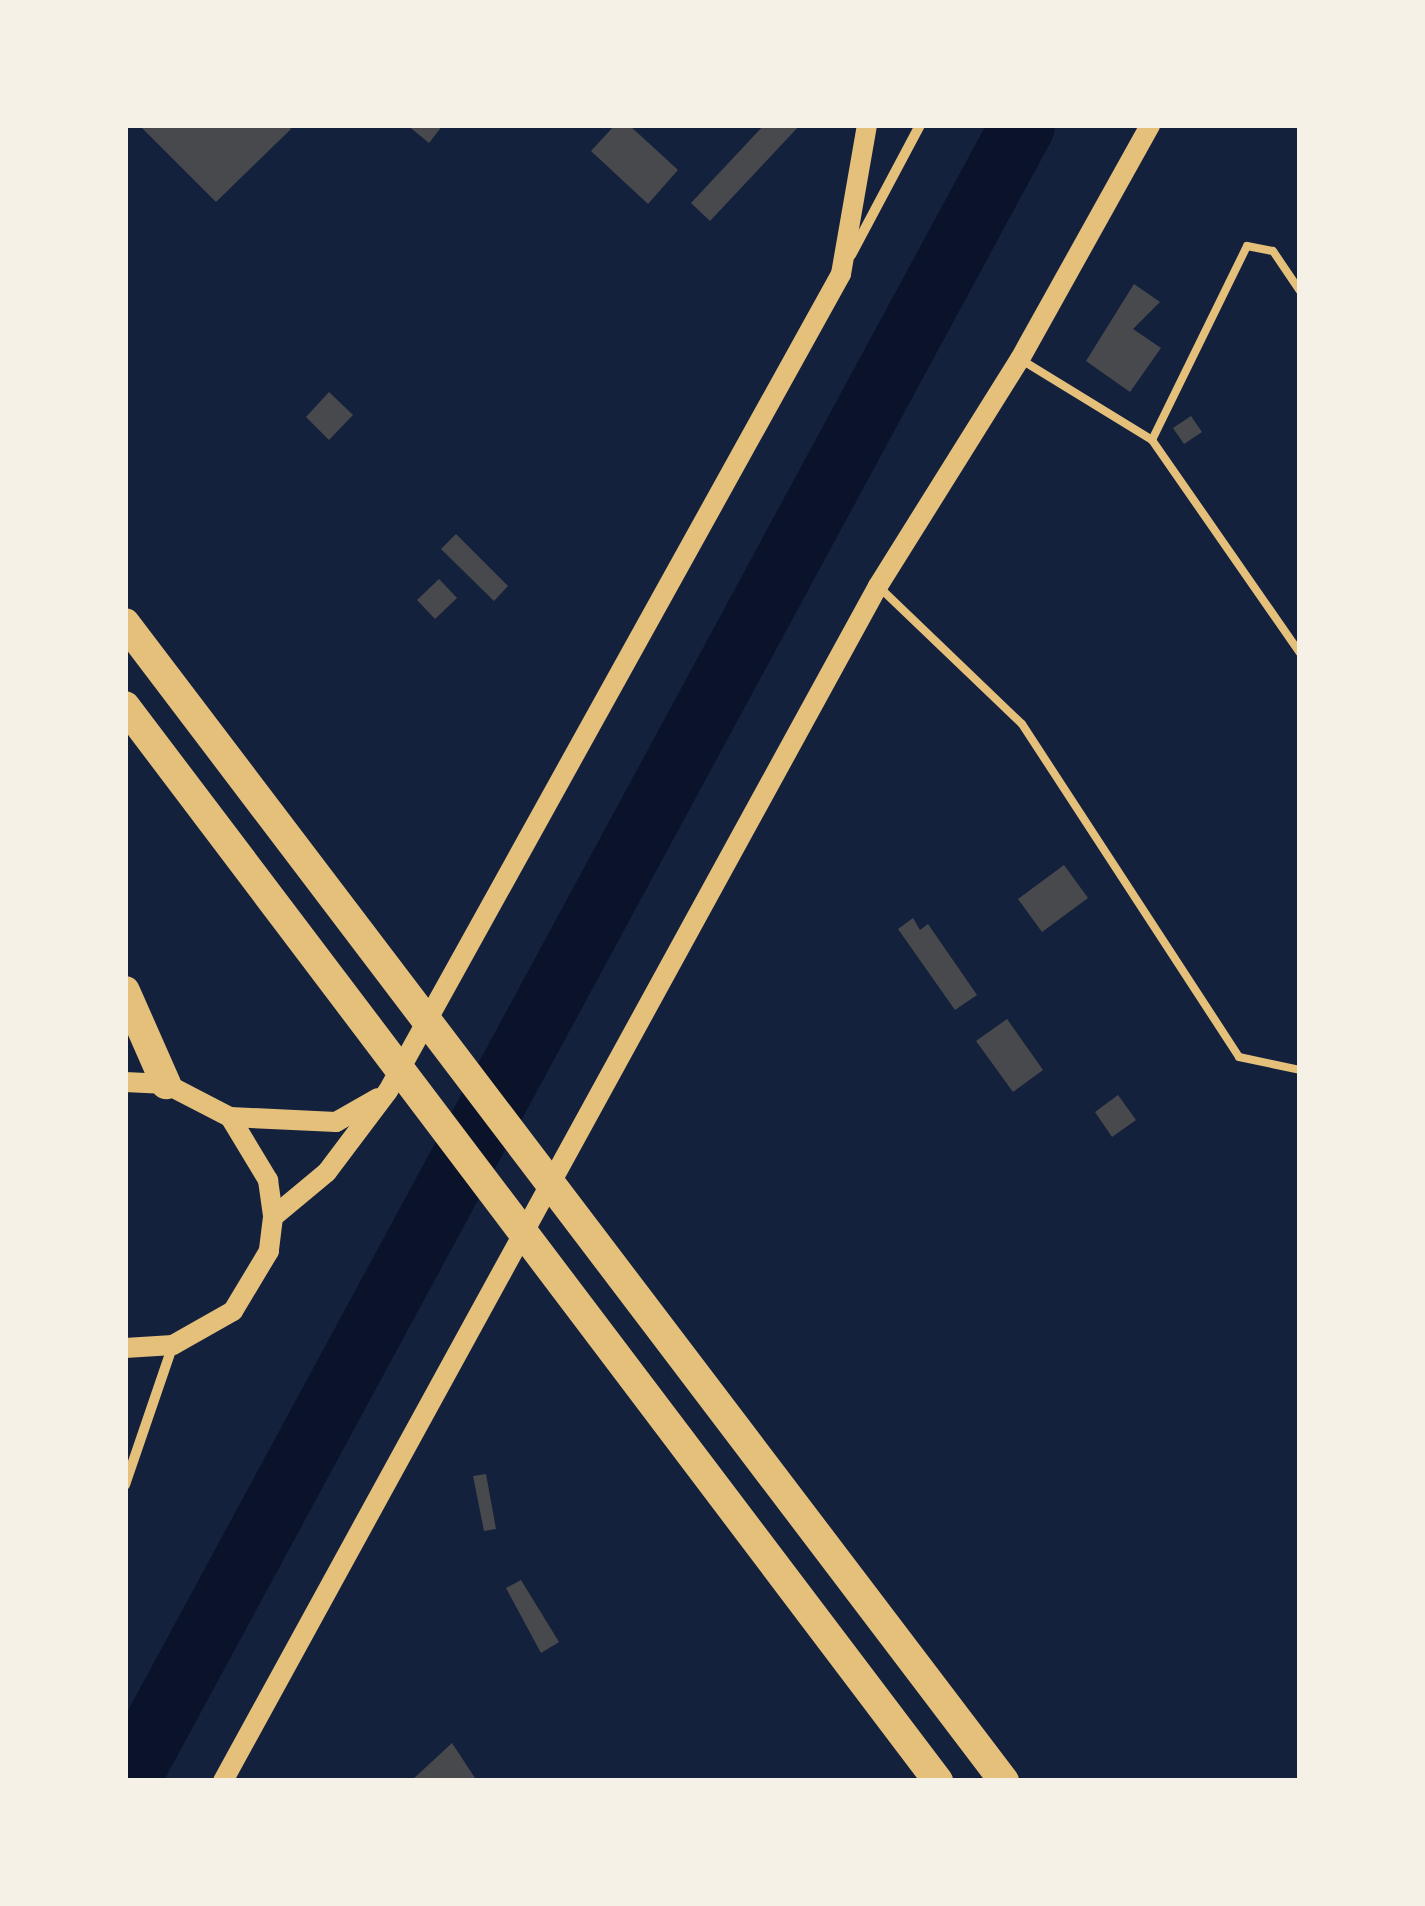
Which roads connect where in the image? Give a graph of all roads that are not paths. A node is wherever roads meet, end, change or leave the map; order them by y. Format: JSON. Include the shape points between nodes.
{"nodes":[{"id":1,"x":866,"y":125,"type":"edge"},
{"id":2,"x":920,"y":125,"type":"edge"},
{"id":3,"x":1150,"y":125,"type":"edge"},
{"id":4,"x":841,"y":274,"type":"junction"},
{"id":5,"x":1300,"y":291,"type":"edge"},
{"id":6,"x":1020,"y":359,"type":"junction"},
{"id":7,"x":1152,"y":440,"type":"junction"},
{"id":8,"x":878,"y":586,"type":"junction"},
{"id":9,"x":125,"y":623,"type":"edge"},
{"id":10,"x":1300,"y":652,"type":"edge"},
{"id":11,"x":125,"y":706,"type":"edge"},
{"id":12,"x":125,"y":991,"type":"edge"},
{"id":13,"x":1300,"y":1070,"type":"edge"},
{"id":14,"x":125,"y":1082,"type":"edge"},
{"id":15,"x":166,"y":1084,"type":"junction"},
{"id":16,"x":388,"y":1092,"type":"junction"},
{"id":17,"x":230,"y":1116,"type":"junction"},
{"id":18,"x":273,"y":1217,"type":"junction"},
{"id":19,"x":173,"y":1345,"type":"junction"},
{"id":20,"x":125,"y":1348,"type":"edge"},
{"id":21,"x":125,"y":1485,"type":"edge"},
{"id":22,"x":223,"y":1781,"type":"edge"},
{"id":23,"x":938,"y":1781,"type":"edge"},
{"id":24,"x":1004,"y":1781,"type":"edge"}],
"edges":[{"from":1,"to":4,"type":"main road"},
{"from":2,"to":4,"type":"street"},
{"from":3,"to":6,"type":"main road"},
{"from":4,"to":16,"type":"main road"},
{"from":5,"to":7,"type":"lane","via":[[1273,251],[1247,246]]},
{"from":6,"to":7,"type":"lane"},
{"from":6,"to":8,"type":"main road"},
{"from":7,"to":10,"type":"lane"},
{"from":8,"to":13,"type":"lane","via":[[1022,724],[1239,1058]]},
{"from":8,"to":22,"type":"main road"},
{"from":9,"to":24,"type":"highway"},
{"from":11,"to":23,"type":"highway"},
{"from":12,"to":15,"type":"highway"},
{"from":14,"to":15,"type":"main road"},
{"from":15,"to":17,"type":"main road"},
{"from":16,"to":17,"type":"main road","via":[[336,1122]]},
{"from":16,"to":18,"type":"main road","via":[[327,1172]]},
{"from":17,"to":18,"type":"main road","via":[[268,1180]]},
{"from":18,"to":19,"type":"main road","via":[[268,1252],[234,1311]]},
{"from":19,"to":20,"type":"main road"},
{"from":19,"to":21,"type":"street"}]}
